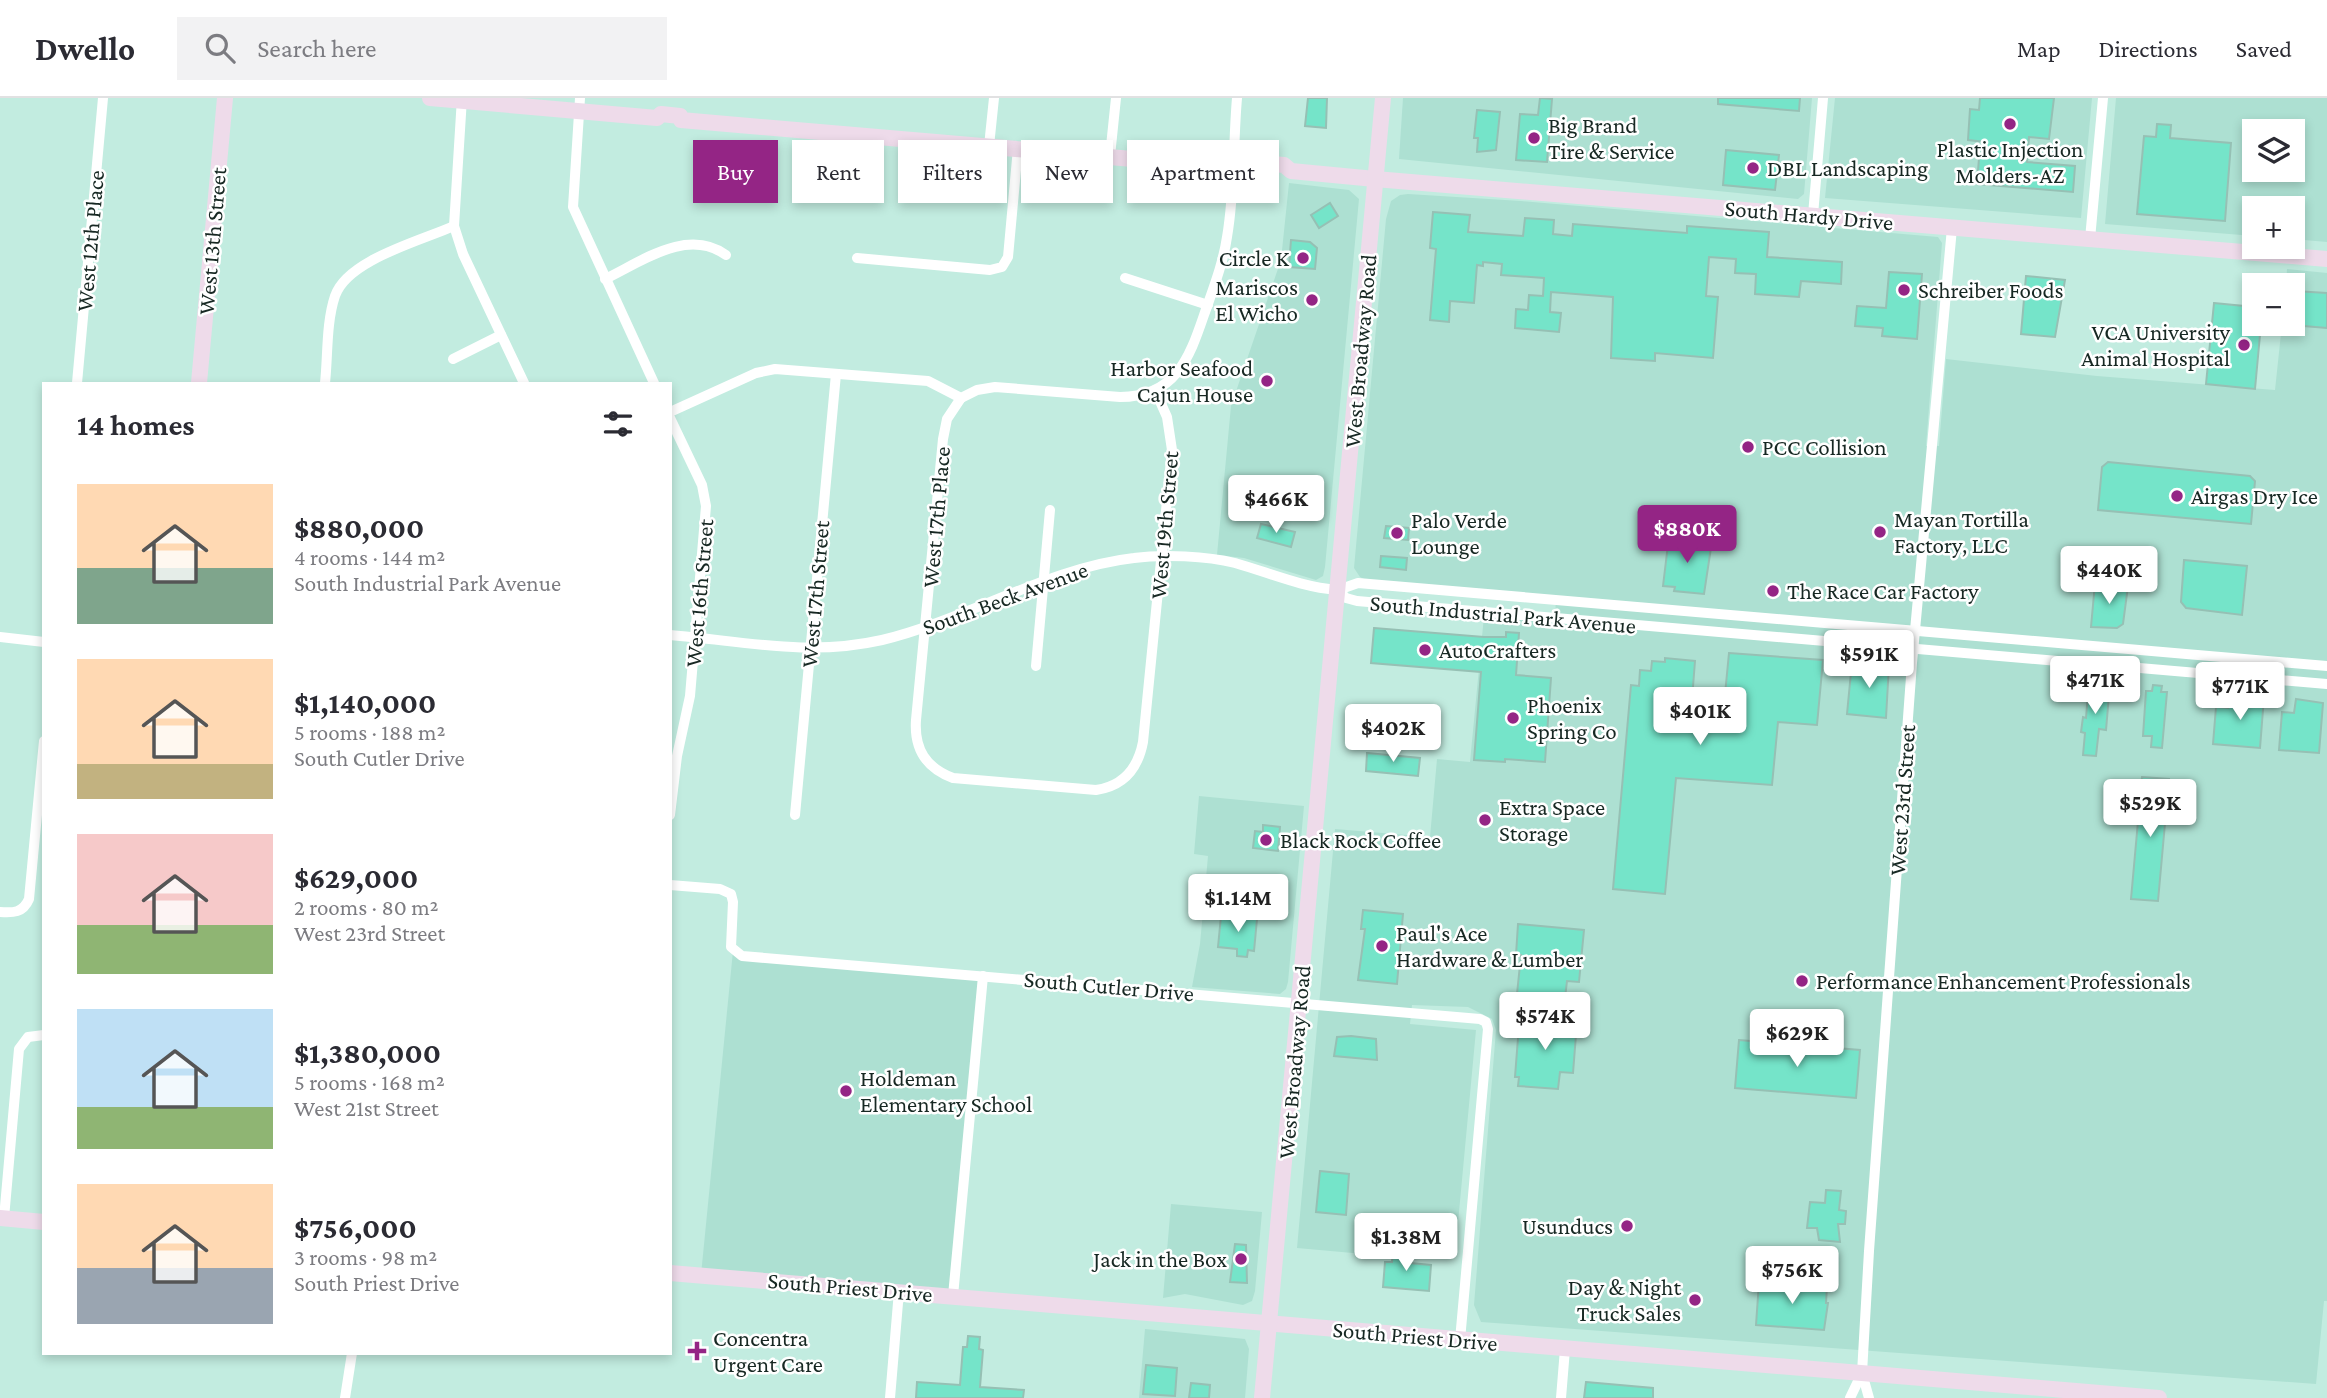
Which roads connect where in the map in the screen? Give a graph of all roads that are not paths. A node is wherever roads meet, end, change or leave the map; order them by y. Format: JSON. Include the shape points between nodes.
{"nodes":[{"id":1,"x":103,"y":98,"type":"edge"},
{"id":2,"x":225,"y":98,"type":"edge"},
{"id":3,"x":430,"y":98,"type":"edge"},
{"id":4,"x":993,"y":98,"type":"edge"},
{"id":5,"x":1116,"y":98,"type":"edge"},
{"id":6,"x":1237,"y":98,"type":"edge"},
{"id":7,"x":1382,"y":98,"type":"edge"},
{"id":8,"x":1823,"y":98,"type":"edge"},
{"id":9,"x":2103,"y":98,"type":"edge"},
{"id":10,"x":462,"y":99,"type":"edge"},
{"id":11,"x":580,"y":105,"type":"edge"},
{"id":12,"x":918,"y":140,"type":"edge"},
{"id":13,"x":990,"y":140,"type":"edge"},
{"id":14,"x":1112,"y":140,"type":"edge"},
{"id":15,"x":1235,"y":140,"type":"edge"},
{"id":16,"x":1007,"y":147,"type":"edge"},
{"id":17,"x":1018,"y":148,"type":"junction"},
{"id":18,"x":1021,"y":148,"type":"edge"},
{"id":19,"x":1279,"y":165,"type":"edge"},
{"id":20,"x":1375,"y":179,"type":"junction"},
{"id":21,"x":1230,"y":203,"type":"edge"},
{"id":22,"x":1813,"y":215,"type":"junction"},
{"id":23,"x":454,"y":226,"type":"junction"},
{"id":24,"x":1952,"y":228,"type":"junction"},
{"id":25,"x":2090,"y":239,"type":"junction"},
{"id":26,"x":726,"y":255,"type":"dead end"},
{"id":27,"x":857,"y":258,"type":"dead end"},
{"id":28,"x":2327,"y":259,"type":"edge"},
{"id":29,"x":1125,"y":278,"type":"dead end"},
{"id":30,"x":605,"y":279,"type":"junction"},
{"id":31,"x":1208,"y":305,"type":"junction"},
{"id":32,"x":501,"y":335,"type":"junction"},
{"id":33,"x":453,"y":359,"type":"dead end"},
{"id":34,"x":836,"y":374,"type":"junction"},
{"id":35,"x":77,"y":382,"type":"edge"},
{"id":36,"x":199,"y":382,"type":"edge"},
{"id":37,"x":326,"y":382,"type":"edge"},
{"id":38,"x":524,"y":382,"type":"edge"},
{"id":39,"x":654,"y":382,"type":"edge"},
{"id":40,"x":1155,"y":390,"type":"junction"},
{"id":41,"x":961,"y":398,"type":"junction"},
{"id":42,"x":672,"y":411,"type":"edge"},
{"id":43,"x":672,"y":422,"type":"edge"},
{"id":44,"x":1050,"y":510,"type":"dead end"},
{"id":45,"x":1161,"y":556,"type":"junction"},
{"id":46,"x":1044,"y":584,"type":"junction"},
{"id":47,"x":1338,"y":590,"type":"junction"},
{"id":48,"x":925,"y":627,"type":"junction"},
{"id":49,"x":1915,"y":630,"type":"junction"},
{"id":50,"x":672,"y":635,"type":"edge"},
{"id":51,"x":696,"y":637,"type":"junction"},
{"id":52,"x":0,"y":638,"type":"edge"},
{"id":53,"x":42,"y":642,"type":"edge"},
{"id":54,"x":1913,"y":648,"type":"junction"},
{"id":55,"x":810,"y":649,"type":"junction"},
{"id":56,"x":1035,"y":666,"type":"dead end"},
{"id":57,"x":2327,"y":666,"type":"edge"},
{"id":58,"x":2327,"y":684,"type":"edge"},
{"id":59,"x":42,"y":763,"type":"edge"},
{"id":60,"x":928,"y":764,"type":"junction"},
{"id":61,"x":917,"y":771,"type":"dead end"},
{"id":62,"x":672,"y":795,"type":"edge"},
{"id":63,"x":795,"y":815,"type":"dead end"},
{"id":64,"x":672,"y":885,"type":"edge"},
{"id":65,"x":0,"y":912,"type":"edge"},
{"id":66,"x":983,"y":976,"type":"junction"},
{"id":67,"x":1300,"y":1002,"type":"junction"},
{"id":68,"x":42,"y":1034,"type":"edge"},
{"id":69,"x":2,"y":1218,"type":"edge"},
{"id":70,"x":42,"y":1222,"type":"edge"},
{"id":71,"x":672,"y":1273,"type":"edge"},
{"id":72,"x":898,"y":1291,"type":"junction"},
{"id":73,"x":953,"y":1296,"type":"junction"},
{"id":74,"x":1270,"y":1324,"type":"junction"},
{"id":75,"x":1460,"y":1340,"type":"junction"},
{"id":76,"x":1565,"y":1349,"type":"junction"},
{"id":77,"x":352,"y":1355,"type":"edge"},
{"id":78,"x":1862,"y":1373,"type":"junction"},
{"id":79,"x":2055,"y":1394,"type":"edge"},
{"id":80,"x":345,"y":1398,"type":"edge"},
{"id":81,"x":890,"y":1398,"type":"edge"},
{"id":82,"x":1262,"y":1398,"type":"edge"},
{"id":83,"x":1561,"y":1398,"type":"edge"},
{"id":84,"x":1850,"y":1398,"type":"edge"},
{"id":85,"x":1869,"y":1398,"type":"edge"},
{"id":86,"x":2159,"y":1398,"type":"edge"}],
"edges":[{"from":1,"to":35,"type":"street","name":"West 12th Place"},
{"from":2,"to":36,"type":"main road","name":"West 13th Street"},
{"from":3,"to":10,"type":"main road","name":"South Hardy Drive"},
{"from":4,"to":13,"type":"street"},
{"from":5,"to":14,"type":"street"},
{"from":6,"to":15,"type":"street"},
{"from":7,"to":20,"type":"main road","name":"West Broadway Road"},
{"from":8,"to":22,"type":"street"},
{"from":9,"to":25,"type":"street"},
{"from":10,"to":11,"type":"main road","name":"South Hardy Drive"},
{"from":10,"to":23,"type":"street"},
{"from":11,"to":12,"type":"main road","name":"South Hardy Drive","via":[[678,124],[681,120]]},
{"from":11,"to":30,"type":"street","via":[[573,207]]},
{"from":16,"to":17,"type":"main road","name":"South Hardy Drive"},
{"from":17,"to":18,"type":"main road","name":"South Hardy Drive"},
{"from":17,"to":27,"type":"street","via":[[1007,257],[1002,267],[990,270]]},
{"from":19,"to":20,"type":"main road","name":"South Hardy Drive","via":[[1291,171]]},
{"from":20,"to":22,"type":"main road","name":"South Hardy Drive"},
{"from":20,"to":47,"type":"main road","name":"West Broadway Road"},
{"from":21,"to":31,"type":"street","via":[[1226,247]]},
{"from":22,"to":24,"type":"main road","name":"South Hardy Drive"},
{"from":23,"to":32,"type":"street"},
{"from":23,"to":37,"type":"street","via":[[362,265],[344,280],[333,303]]},
{"from":24,"to":25,"type":"main road","name":"South Hardy Drive"},
{"from":24,"to":49,"type":"street","name":"West 23rd Street"},
{"from":25,"to":28,"type":"main road","name":"South Hardy Drive"},
{"from":26,"to":30,"type":"street","via":[[704,244],[688,243]]},
{"from":29,"to":31,"type":"street"},
{"from":30,"to":39,"type":"street"},
{"from":31,"to":40,"type":"street","via":[[1187,359],[1171,380]]},
{"from":32,"to":33,"type":"street"},
{"from":32,"to":38,"type":"street"},
{"from":34,"to":41,"type":"street","via":[[928,382]]},
{"from":34,"to":42,"type":"street","via":[[762,371]]},
{"from":34,"to":55,"type":"street","name":"West 17th Street"},
{"from":40,"to":41,"type":"street","via":[[1120,397],[995,387]]},
{"from":40,"to":45,"type":"street","name":"West 19th Street","via":[[1172,442]]},
{"from":41,"to":48,"type":"street","name":"West 17th Place","via":[[945,429]]},
{"from":43,"to":51,"type":"street","name":"West 16th Street","via":[[706,499]]},
{"from":44,"to":46,"type":"street"},
{"from":45,"to":46,"type":"street","name":"South Beck Avenue","via":[[1111,561]]},
{"from":45,"to":47,"type":"street","name":"South Beck Avenue","via":[[1233,563],[1285,581]]},
{"from":45,"to":60,"type":"street","name":"West 19th Street","via":[[1143,742],[1129,782],[1103,789],[963,779],[944,775]]},
{"from":46,"to":48,"type":"street","name":"South Beck Avenue"},
{"from":46,"to":56,"type":"street"},
{"from":47,"to":49,"type":"street","name":"South Industrial Park Avenue","via":[[1358,583]]},
{"from":47,"to":54,"type":"street","name":"South Industrial Park Avenue","via":[[1357,601]]},
{"from":47,"to":67,"type":"main road","name":"West Broadway Road"},
{"from":48,"to":55,"type":"street","name":"South Beck Avenue","via":[[867,643]]},
{"from":48,"to":60,"type":"street","name":"West 17th Place","via":[[916,729],[919,749]]},
{"from":49,"to":54,"type":"street","name":"West 23rd Street"},
{"from":49,"to":57,"type":"street","name":"South Industrial Park Avenue"},
{"from":50,"to":51,"type":"street","name":"South Beck Avenue"},
{"from":51,"to":55,"type":"street","name":"South Beck Avenue"},
{"from":51,"to":62,"type":"street","name":"West 16th Street"},
{"from":52,"to":53,"type":"street"},
{"from":54,"to":58,"type":"street","name":"South Industrial Park Avenue"},
{"from":54,"to":78,"type":"street","name":"West 23rd Street"},
{"from":55,"to":63,"type":"street","name":"West 17th Street"},
{"from":59,"to":65,"type":"street","via":[[30,893],[22,909]]},
{"from":60,"to":61,"type":"street"},
{"from":64,"to":66,"type":"street","name":"South Cutler Drive","via":[[720,888],[731,894],[730,942],[733,951],[747,956]]},
{"from":66,"to":67,"type":"street","name":"South Cutler Drive"},
{"from":66,"to":73,"type":"street"},
{"from":67,"to":74,"type":"main road","name":"West Broadway Road"},
{"from":67,"to":75,"type":"street","name":"South Cutler Drive","via":[[1486,1022],[1489,1029]]},
{"from":68,"to":69,"type":"street","via":[[24,1039],[18,1055]]},
{"from":69,"to":70,"type":"main road"},
{"from":71,"to":72,"type":"main road","name":"South Priest Drive"},
{"from":72,"to":73,"type":"main road","name":"South Priest Drive"},
{"from":72,"to":81,"type":"street"},
{"from":73,"to":74,"type":"main road","name":"South Priest Drive"},
{"from":74,"to":75,"type":"main road","name":"South Priest Drive"},
{"from":74,"to":82,"type":"main road","name":"West Broadway Road"},
{"from":75,"to":76,"type":"main road","name":"South Priest Drive"},
{"from":76,"to":78,"type":"main road","name":"South Priest Drive"},
{"from":76,"to":83,"type":"street"},
{"from":77,"to":80,"type":"street"},
{"from":78,"to":79,"type":"main road","name":"South Priest Drive"},
{"from":78,"to":84,"type":"street"},
{"from":78,"to":85,"type":"street"},
{"from":79,"to":86,"type":"main road","name":"South Priest Drive"}]}
